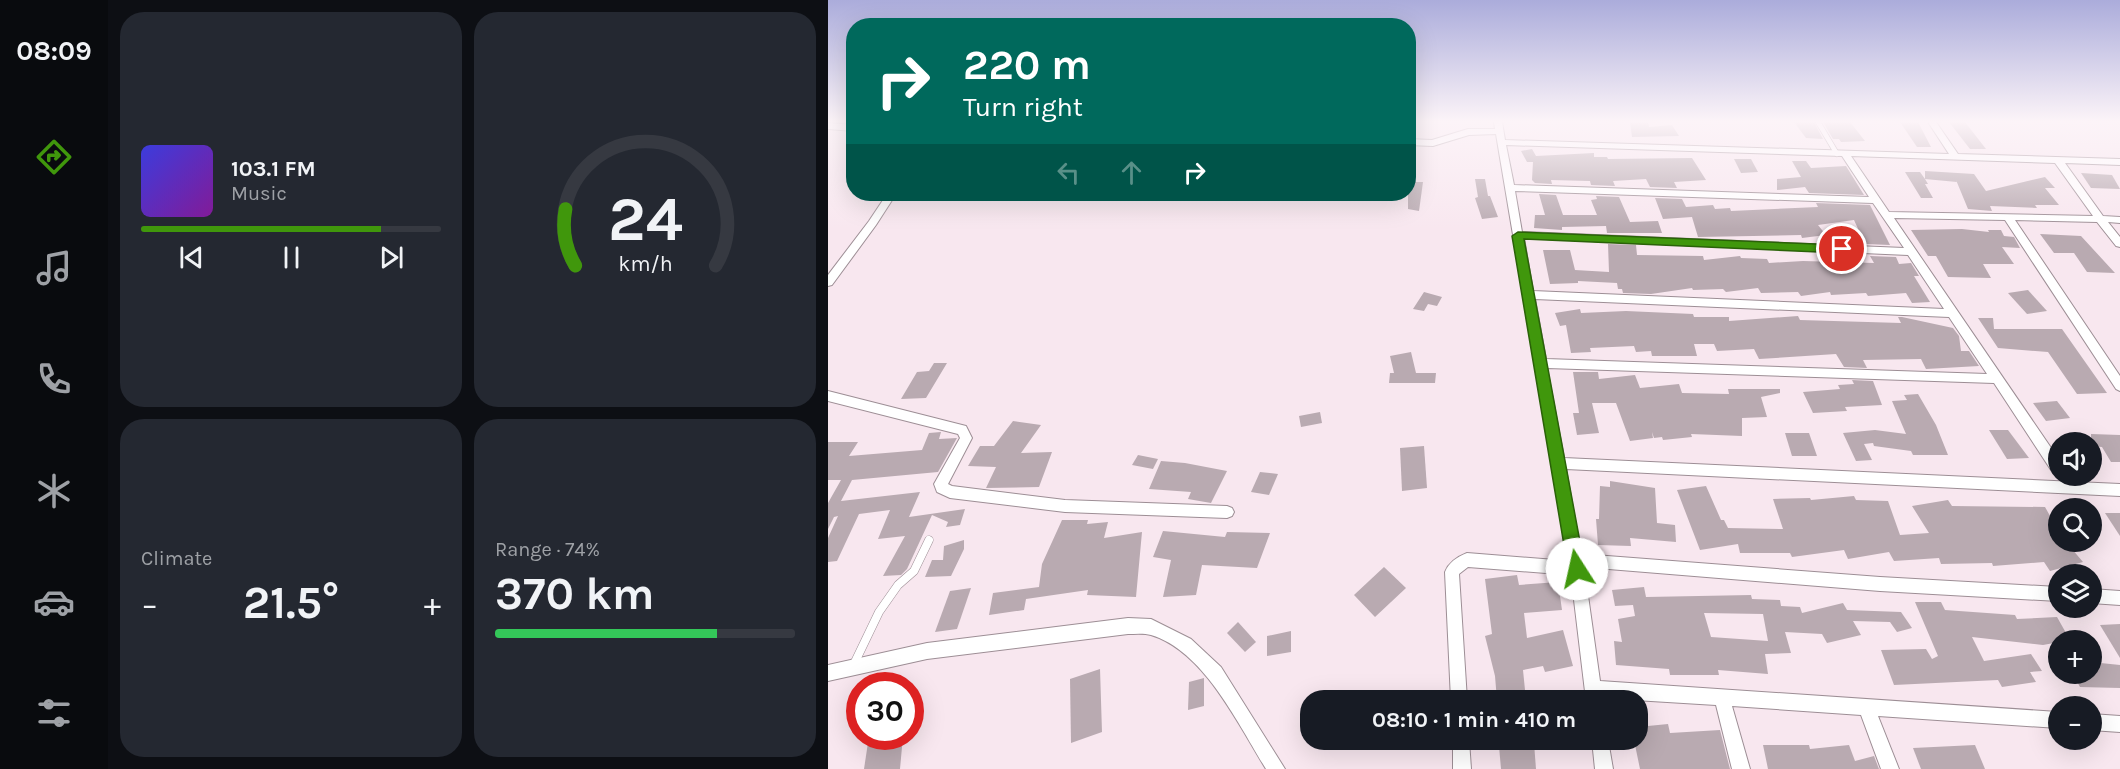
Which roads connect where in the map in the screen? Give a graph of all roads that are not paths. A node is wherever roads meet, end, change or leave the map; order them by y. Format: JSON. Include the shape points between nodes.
{"nodes":[{"id":1,"x":1504,"y":158,"type":"edge"},
{"id":2,"x":1845,"y":158,"type":"edge"},
{"id":3,"x":2004,"y":158,"type":"edge"},
{"id":4,"x":2058,"y":160,"type":"junction"},
{"id":5,"x":2120,"y":162,"type":"edge"},
{"id":6,"x":1509,"y":188,"type":"junction"},
{"id":7,"x":887,"y":201,"type":"edge"},
{"id":8,"x":1877,"y":201,"type":"junction"},
{"id":9,"x":1887,"y":215,"type":"junction"},
{"id":10,"x":2008,"y":218,"type":"junction"},
{"id":11,"x":2100,"y":219,"type":"junction"},
{"id":12,"x":2120,"y":220,"type":"edge"},
{"id":13,"x":1518,"y":236,"type":"junction"},
{"id":14,"x":2120,"y":244,"type":"edge"},
{"id":15,"x":1912,"y":252,"type":"junction"},
{"id":16,"x":828,"y":282,"type":"edge"},
{"id":17,"x":1528,"y":295,"type":"junction"},
{"id":18,"x":1953,"y":313,"type":"junction"},
{"id":19,"x":1540,"y":363,"type":"junction"},
{"id":20,"x":1997,"y":379,"type":"junction"},
{"id":21,"x":2120,"y":386,"type":"edge"},
{"id":22,"x":828,"y":396,"type":"edge"},
{"id":23,"x":2048,"y":454,"type":"edge"},
{"id":24,"x":1558,"y":462,"type":"junction"},
{"id":25,"x":2048,"y":480,"type":"edge"},
{"id":26,"x":2096,"y":486,"type":"edge"},
{"id":27,"x":2120,"y":490,"type":"edge"},
{"id":28,"x":1227,"y":512,"type":"dead end"},
{"id":29,"x":928,"y":540,"type":"dead end"},
{"id":30,"x":1576,"y":565,"type":"junction"},
{"id":31,"x":2048,"y":593,"type":"edge"},
{"id":32,"x":2102,"y":597,"type":"edge"},
{"id":33,"x":2120,"y":598,"type":"edge"},
{"id":34,"x":853,"y":667,"type":"junction"},
{"id":35,"x":828,"y":673,"type":"edge"},
{"id":36,"x":1458,"y":690,"type":"edge"},
{"id":37,"x":1592,"y":690,"type":"edge"},
{"id":38,"x":1648,"y":696,"type":"edge"},
{"id":39,"x":1722,"y":698,"type":"junction"},
{"id":40,"x":1866,"y":708,"type":"junction"},
{"id":41,"x":2048,"y":719,"type":"edge"},
{"id":42,"x":2102,"y":723,"type":"edge"},
{"id":43,"x":2120,"y":724,"type":"edge"},
{"id":44,"x":1461,"y":750,"type":"edge"},
{"id":45,"x":1601,"y":750,"type":"edge"},
{"id":46,"x":1276,"y":769,"type":"edge"},
{"id":47,"x":1462,"y":769,"type":"edge"},
{"id":48,"x":1604,"y":769,"type":"edge"},
{"id":49,"x":1742,"y":769,"type":"edge"},
{"id":50,"x":1890,"y":769,"type":"edge"}],
"edges":[{"from":1,"to":6,"type":"street"},
{"from":2,"to":8,"type":"street"},
{"from":3,"to":4,"type":"street"},
{"from":4,"to":5,"type":"street"},
{"from":4,"to":11,"type":"street"},
{"from":6,"to":8,"type":"street"},
{"from":6,"to":13,"type":"street"},
{"from":7,"to":16,"type":"street"},
{"from":8,"to":9,"type":"street"},
{"from":9,"to":10,"type":"street"},
{"from":9,"to":15,"type":"street"},
{"from":10,"to":11,"type":"street"},
{"from":10,"to":21,"type":"street"},
{"from":11,"to":12,"type":"street"},
{"from":11,"to":14,"type":"street"},
{"from":13,"to":15,"type":"street"},
{"from":13,"to":17,"type":"street"},
{"from":15,"to":18,"type":"street"},
{"from":17,"to":18,"type":"street"},
{"from":17,"to":19,"type":"street"},
{"from":18,"to":20,"type":"street"},
{"from":19,"to":20,"type":"street"},
{"from":19,"to":24,"type":"street"},
{"from":20,"to":23,"type":"street"},
{"from":22,"to":28,"type":"street","via":[[962,429],[966,438],[941,484],[950,492],[1065,506]]},
{"from":24,"to":25,"type":"street"},
{"from":24,"to":30,"type":"street"},
{"from":26,"to":27,"type":"street"},
{"from":29,"to":34,"type":"lane","via":[[914,571],[898,585],[879,612]]},
{"from":30,"to":31,"type":"street"},
{"from":30,"to":36,"type":"street","via":[[1467,560],[1458,564],[1452,572]]},
{"from":30,"to":37,"type":"street"},
{"from":32,"to":33,"type":"street"},
{"from":34,"to":35,"type":"street"},
{"from":34,"to":46,"type":"street","via":[[949,648],[1116,627],[1150,627],[1186,644],[1215,673]]},
{"from":38,"to":39,"type":"street"},
{"from":39,"to":40,"type":"street"},
{"from":39,"to":49,"type":"street"},
{"from":40,"to":41,"type":"street"},
{"from":40,"to":50,"type":"street"},
{"from":42,"to":43,"type":"street"},
{"from":44,"to":47,"type":"street"},
{"from":45,"to":48,"type":"street"}]}
